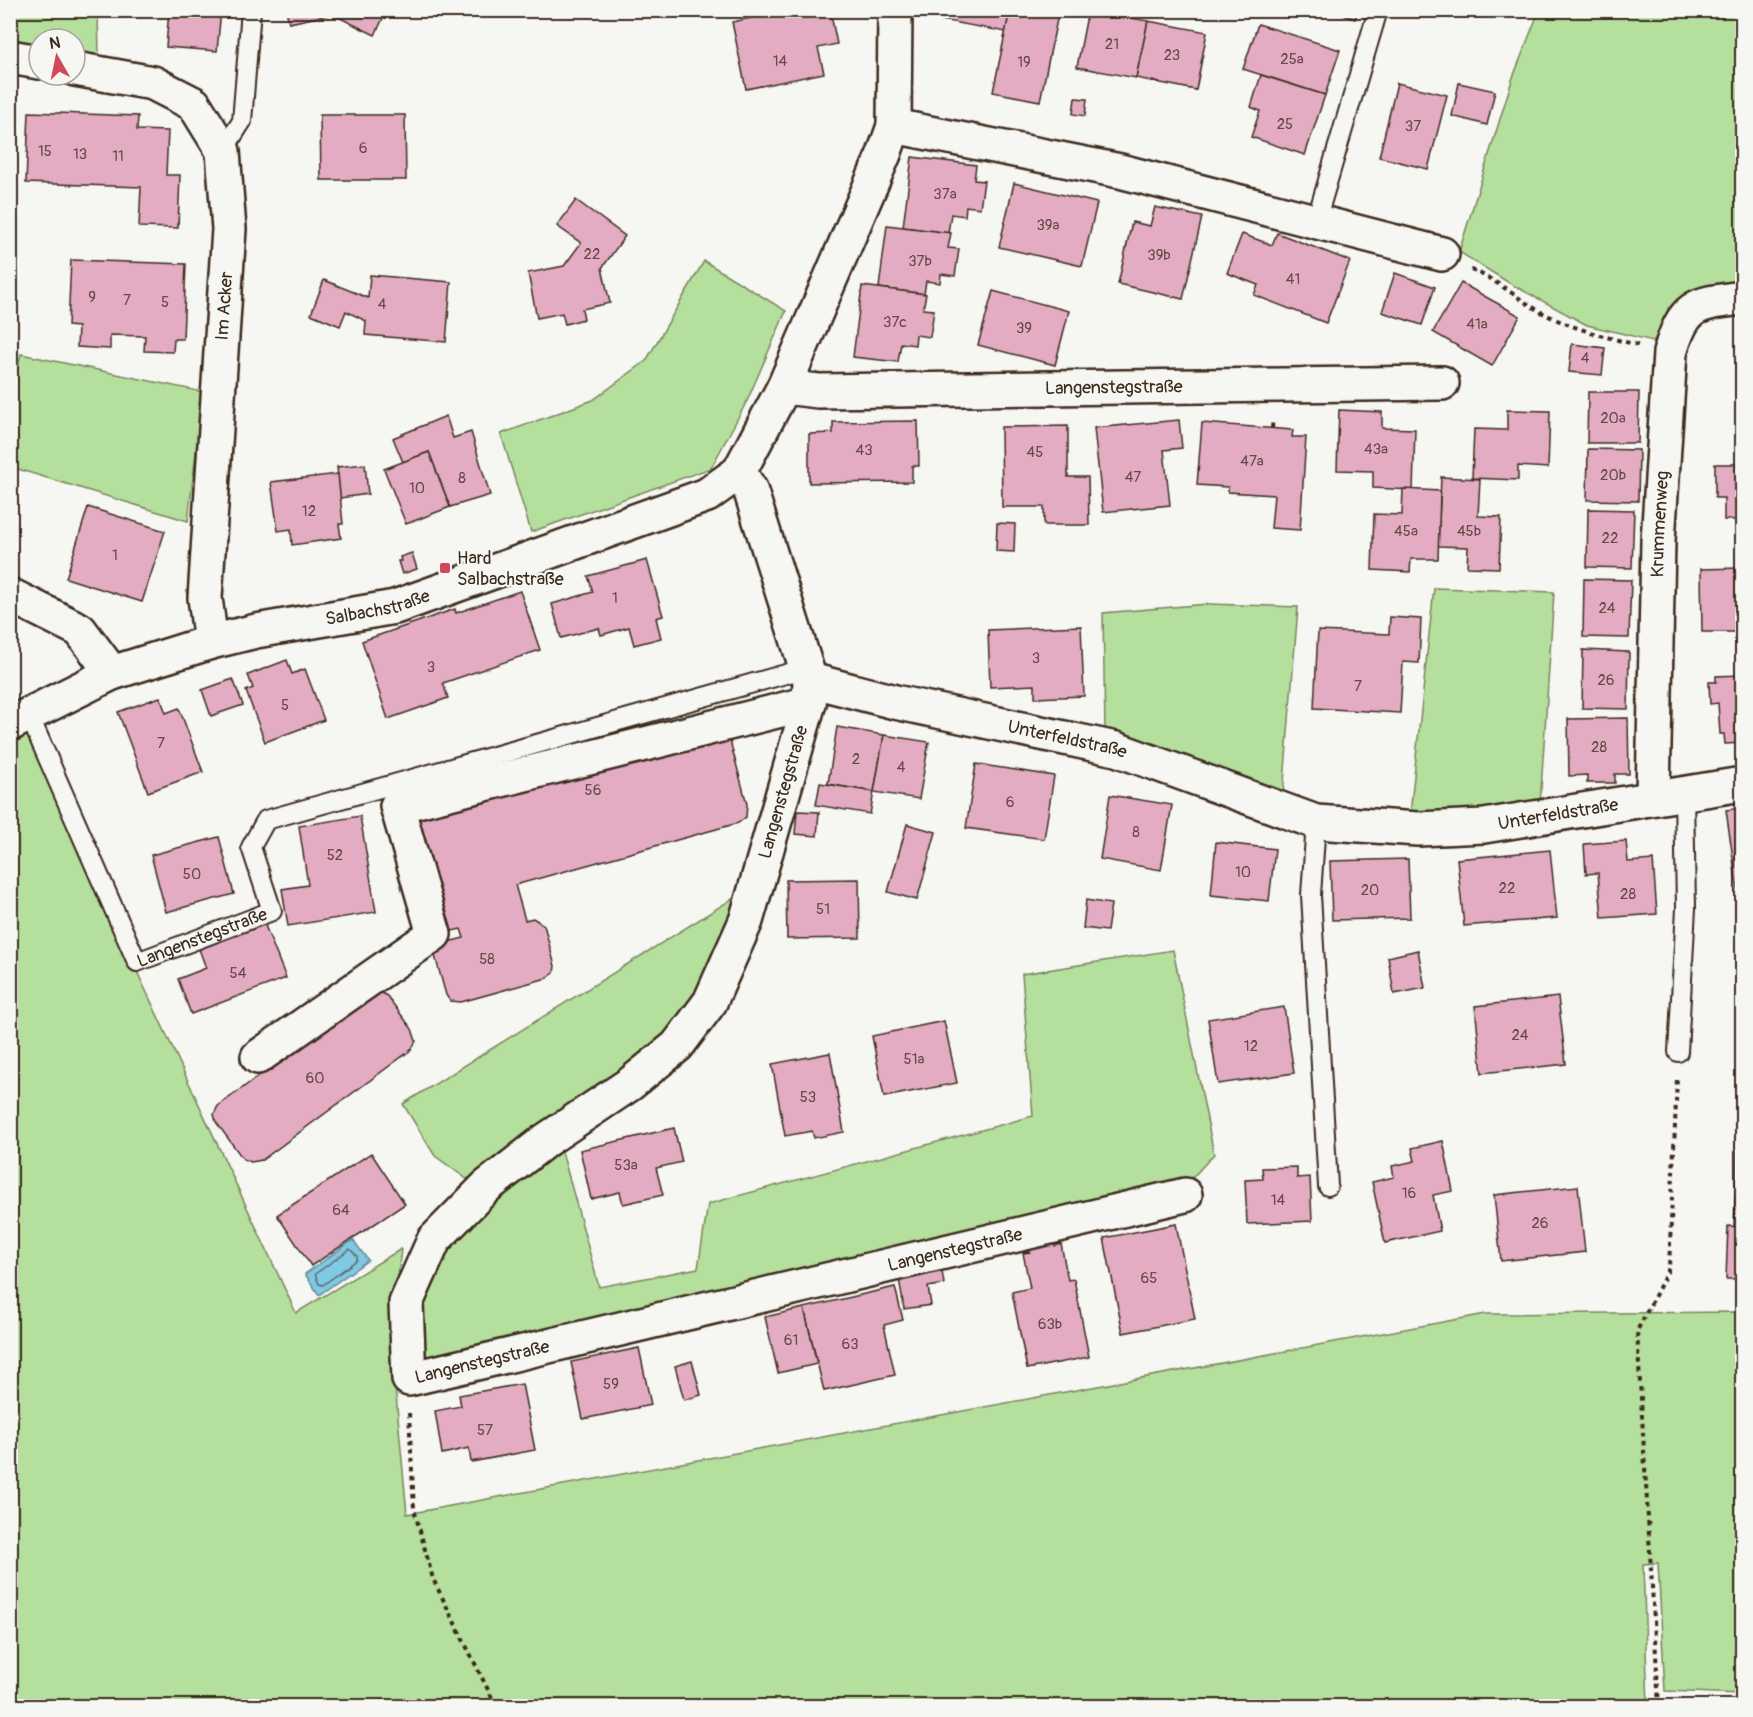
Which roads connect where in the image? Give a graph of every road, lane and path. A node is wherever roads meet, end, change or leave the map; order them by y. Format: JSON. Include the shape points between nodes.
{"nodes":[{"id":1,"x":251,"y":10,"type":"edge"},
{"id":2,"x":895,"y":10,"type":"edge"},
{"id":3,"x":1378,"y":10,"type":"edge"},
{"id":4,"x":10,"y":57,"type":"edge"},
{"id":5,"x":27,"y":60,"type":"edge"},
{"id":6,"x":87,"y":71,"type":"edge"},
{"id":7,"x":894,"y":126,"type":"junction"},
{"id":8,"x":223,"y":151,"type":"junction"},
{"id":9,"x":1316,"y":221,"type":"junction"},
{"id":10,"x":1442,"y":254,"type":"joint"},
{"id":11,"x":1743,"y":298,"type":"edge"},
{"id":12,"x":1670,"y":353,"type":"junction"},
{"id":13,"x":1442,"y":383,"type":"dead end"},
{"id":14,"x":784,"y":387,"type":"junction"},
{"id":15,"x":739,"y":472,"type":"junction"},
{"id":16,"x":10,"y":595,"type":"edge"},
{"id":17,"x":211,"y":642,"type":"junction"},
{"id":18,"x":112,"y":673,"type":"junction"},
{"id":19,"x":809,"y":684,"type":"junction"},
{"id":20,"x":20,"y":719,"type":"edge"},
{"id":21,"x":1743,"y":784,"type":"edge"},
{"id":22,"x":1669,"y":796,"type":"junction"},
{"id":23,"x":1316,"y":822,"type":"junction"},
{"id":24,"x":1678,"y":1052,"type":"joint"},
{"id":25,"x":258,"y":1057,"type":"dead end"},
{"id":26,"x":1328,"y":1186,"type":"dead end"},
{"id":27,"x":1185,"y":1195,"type":"dead end"},
{"id":28,"x":409,"y":1379,"type":"junction"},
{"id":29,"x":496,"y":1707,"type":"edge"},
{"id":30,"x":1659,"y":1707,"type":"edge"}],
"edges":[{"from":1,"to":8,"type":"lane","via":[[242,121]]},
{"from":2,"to":7,"type":"street"},
{"from":3,"to":9,"type":"lane"},
{"from":4,"to":5,"type":"street"},
{"from":6,"to":8,"type":"street","name":"Im Acker","via":[[153,83],[194,104]]},
{"from":7,"to":9,"type":"street","via":[[1120,171]]},
{"from":7,"to":14,"type":"street"},
{"from":8,"to":17,"type":"street","name":"Im Acker","via":[[229,229],[205,598]]},
{"from":9,"to":10,"type":"street"},
{"from":10,"to":12,"type":"path","via":[[1456,265],[1482,274],[1537,310],[1573,326]]},
{"from":11,"to":12,"type":"street","name":"Krummenweg","via":[[1710,302],[1686,313],[1677,327]]},
{"from":12,"to":22,"type":"street","name":"Krummenweg","via":[[1658,541]]},
{"from":13,"to":14,"type":"street","name":"Langenstegstraße","via":[[818,391]]},
{"from":14,"to":15,"type":"street"},
{"from":15,"to":17,"type":"street","name":"Salbachstraße","via":[[707,495],[395,607]]},
{"from":15,"to":19,"type":"street","via":[[750,489]]},
{"from":16,"to":18,"type":"street","via":[[80,630]]},
{"from":17,"to":18,"type":"street","name":"Salbachstraße"},
{"from":18,"to":20,"type":"street","name":"Salbachstraße"},
{"from":19,"to":20,"type":"lane","name":"Langenstegstraße","via":[[266,820],[251,847],[272,910],[137,962]]},
{"from":19,"to":23,"type":"street","name":"Unterfeldstraße","via":[[1116,749]]},
{"from":19,"to":25,"type":"street","name":"Langenstegstraße","via":[[397,807],[434,934]]},
{"from":19,"to":28,"type":"street","name":"Langenstegstraße","via":[[746,921],[711,1002],[677,1046],[486,1187],[434,1240],[406,1303]]},
{"from":21,"to":22,"type":"street","name":"Unterfeldstraße"},
{"from":22,"to":23,"type":"street","name":"Unterfeldstraße","via":[[1484,826],[1418,829]]},
{"from":22,"to":24,"type":"lane","via":[[1686,908]]},
{"from":23,"to":26,"type":"lane","via":[[1311,895]]},
{"from":24,"to":30,"type":"path","via":[[1669,1268],[1637,1331]]},
{"from":27,"to":28,"type":"street","name":"Langenstegstraße"},
{"from":28,"to":29,"type":"path","via":[[414,1509],[430,1569]]}]}
